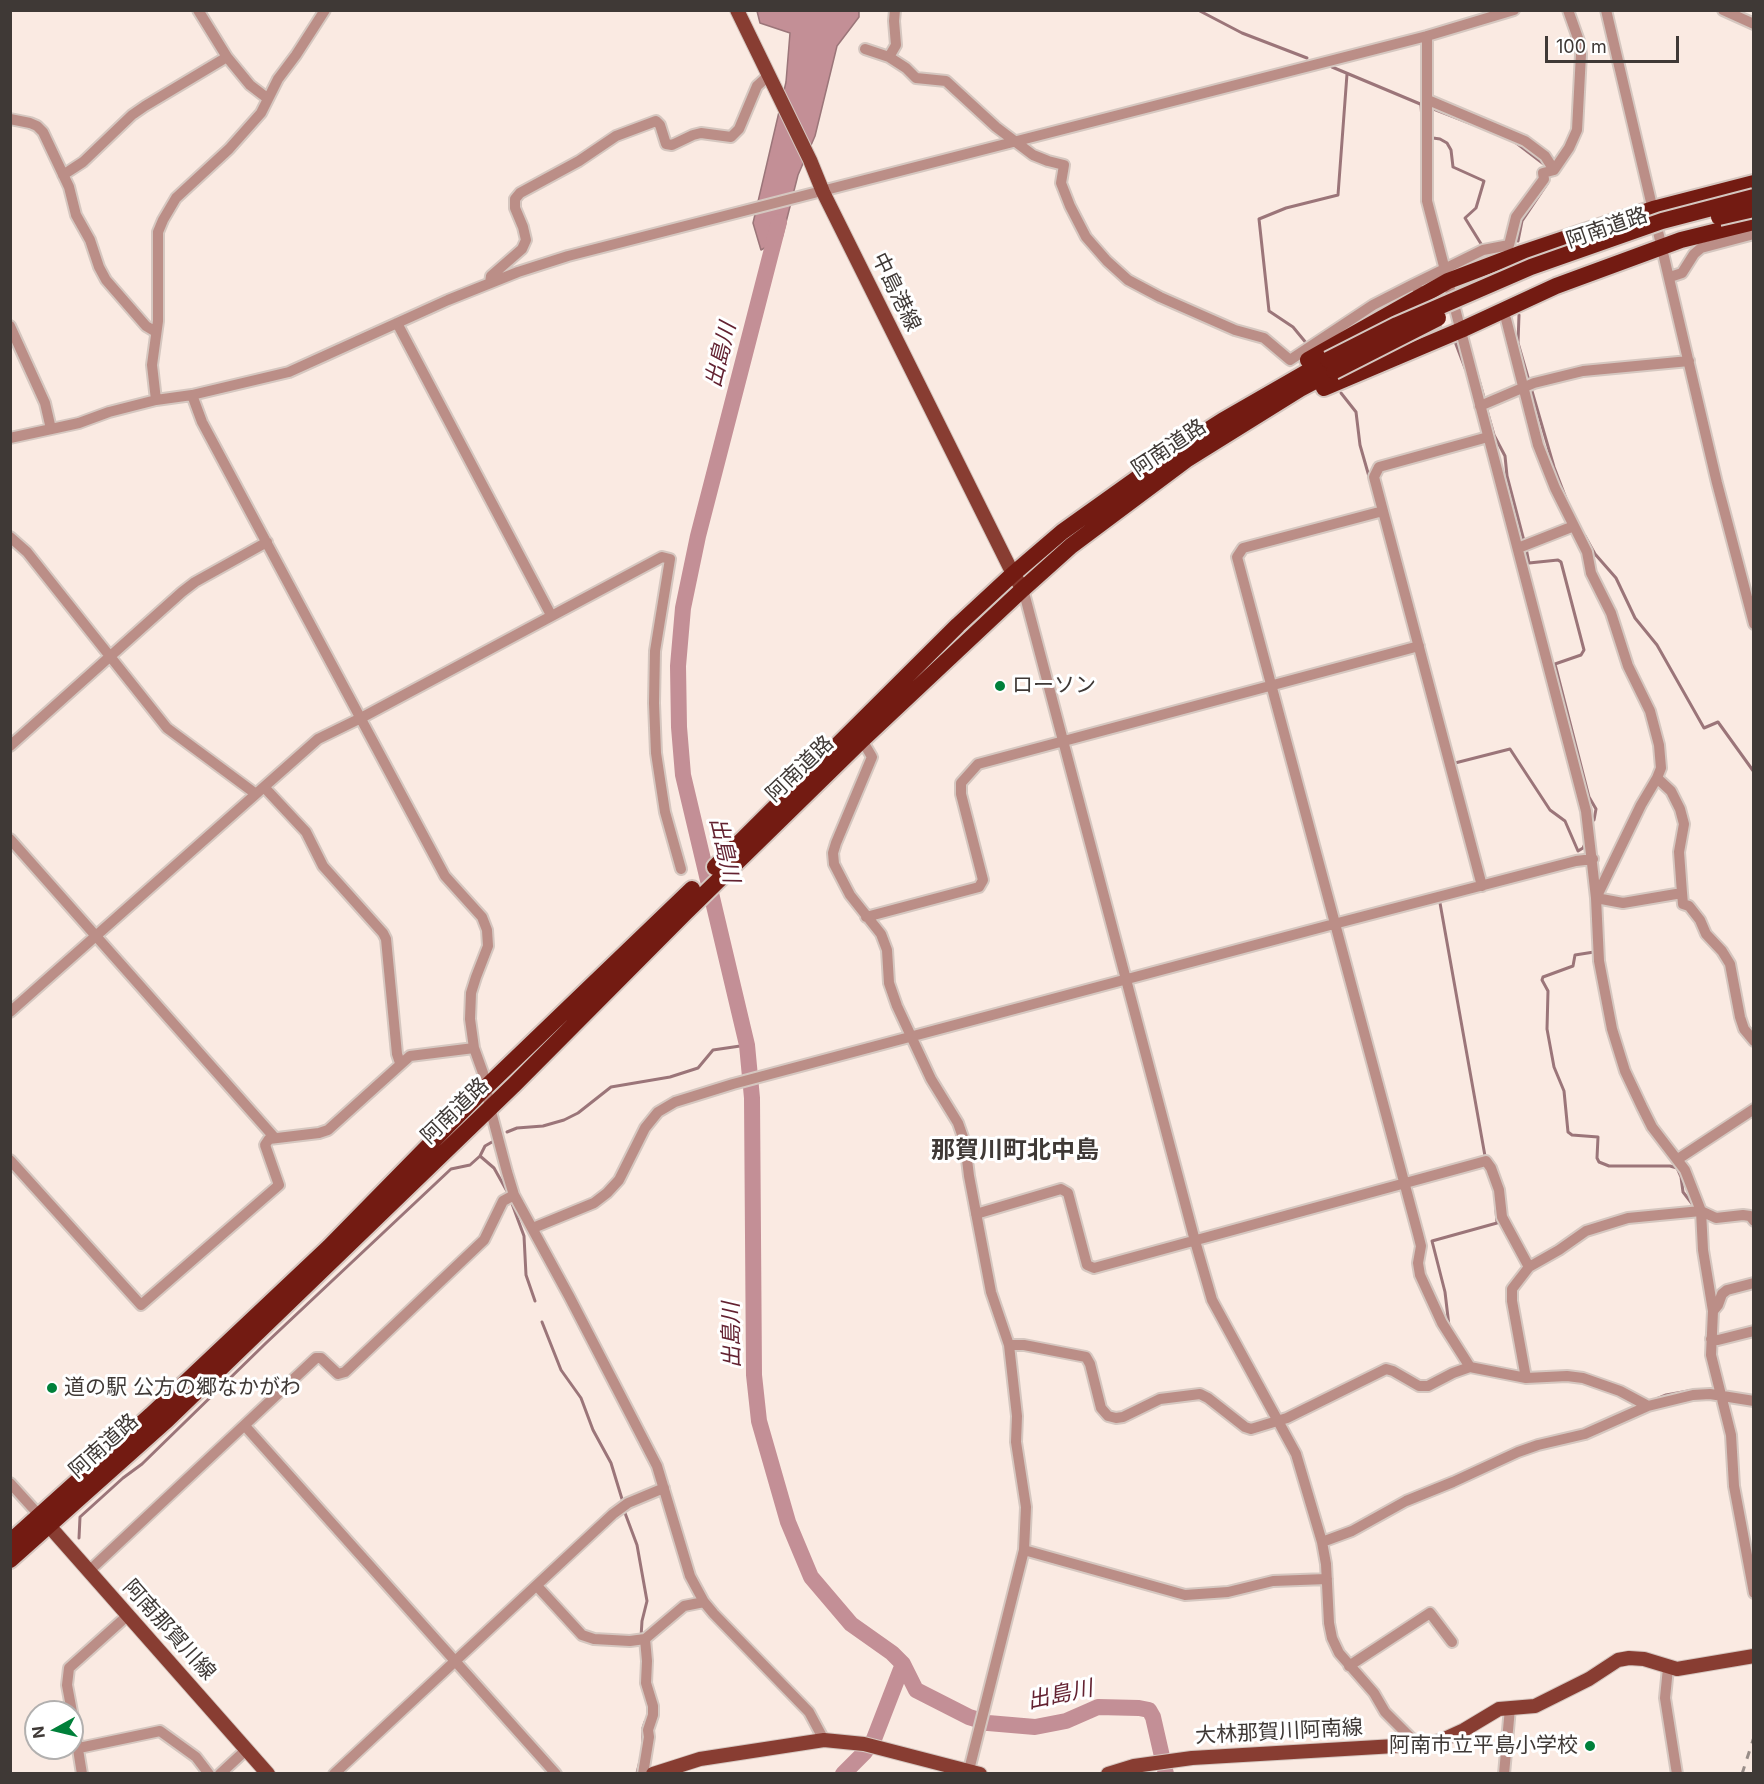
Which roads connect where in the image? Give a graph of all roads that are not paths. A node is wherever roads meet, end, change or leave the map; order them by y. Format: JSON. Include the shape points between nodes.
{"nodes":[{"id":1,"x":198,"y":10,"type":"edge"},
{"id":2,"x":325,"y":10,"type":"edge"},
{"id":3,"x":737,"y":10,"type":"edge"},
{"id":4,"x":896,"y":10,"type":"edge"},
{"id":5,"x":1514,"y":10,"type":"edge"},
{"id":6,"x":1568,"y":10,"type":"edge"},
{"id":7,"x":1606,"y":10,"type":"edge"},
{"id":8,"x":1723,"y":10,"type":"edge"},
{"id":9,"x":1754,"y":24,"type":"edge"},
{"id":10,"x":1427,"y":36,"type":"junction"},
{"id":11,"x":865,"y":49,"type":"dead end"},
{"id":12,"x":227,"y":57,"type":"junction"},
{"id":13,"x":889,"y":57,"type":"junction"},
{"id":14,"x":768,"y":76,"type":"junction"},
{"id":15,"x":267,"y":98,"type":"junction"},
{"id":16,"x":1428,"y":105,"type":"junction"},
{"id":17,"x":10,"y":119,"type":"edge"},
{"id":18,"x":1017,"y":142,"type":"junction"},
{"id":19,"x":1550,"y":171,"type":"junction"},
{"id":20,"x":63,"y":175,"type":"junction"},
{"id":21,"x":1754,"y":183,"type":"edge"},
{"id":22,"x":823,"y":192,"type":"junction"},
{"id":23,"x":1754,"y":197,"type":"edge"},
{"id":24,"x":1653,"y":209,"type":"junction"},
{"id":25,"x":1754,"y":209,"type":"edge"},
{"id":26,"x":1754,"y":222,"type":"edge"},
{"id":27,"x":1754,"y":234,"type":"edge"},
{"id":28,"x":1662,"y":247,"type":"junction"},
{"id":29,"x":1446,"y":274,"type":"junction"},
{"id":30,"x":1670,"y":277,"type":"junction"},
{"id":31,"x":490,"y":283,"type":"junction"},
{"id":32,"x":1418,"y":289,"type":"junction"},
{"id":33,"x":1506,"y":319,"type":"dead end"},
{"id":34,"x":397,"y":323,"type":"junction"},
{"id":35,"x":10,"y":326,"type":"edge"},
{"id":36,"x":1461,"y":330,"type":"junction"},
{"id":37,"x":156,"y":332,"type":"junction"},
{"id":38,"x":1689,"y":361,"type":"junction"},
{"id":39,"x":1331,"y":365,"type":"junction"},
{"id":40,"x":1528,"y":385,"type":"junction"},
{"id":41,"x":192,"y":396,"type":"junction"},
{"id":42,"x":156,"y":400,"type":"junction"},
{"id":43,"x":1483,"y":404,"type":"junction"},
{"id":44,"x":1227,"y":427,"type":"junction"},
{"id":45,"x":51,"y":429,"type":"junction"},
{"id":46,"x":1488,"y":437,"type":"junction"},
{"id":47,"x":10,"y":438,"type":"edge"},
{"id":48,"x":1380,"y":512,"type":"junction"},
{"id":49,"x":1574,"y":526,"type":"junction"},
{"id":50,"x":10,"y":537,"type":"edge"},
{"id":51,"x":267,"y":542,"type":"junction"},
{"id":52,"x":1523,"y":547,"type":"junction"},
{"id":53,"x":1013,"y":574,"type":"junction"},
{"id":54,"x":1023,"y":589,"type":"junction"},
{"id":55,"x":551,"y":615,"type":"junction"},
{"id":56,"x":1754,"y":624,"type":"edge"},
{"id":57,"x":1416,"y":647,"type":"junction"},
{"id":58,"x":111,"y":656,"type":"junction"},
{"id":59,"x":1273,"y":686,"type":"junction"},
{"id":60,"x":361,"y":718,"type":"junction"},
{"id":61,"x":862,"y":740,"type":"junction"},
{"id":62,"x":1063,"y":742,"type":"junction"},
{"id":63,"x":10,"y":746,"type":"edge"},
{"id":64,"x":1657,"y":778,"type":"junction"},
{"id":65,"x":260,"y":791,"type":"junction"},
{"id":66,"x":10,"y":839,"type":"edge"},
{"id":67,"x":1593,"y":859,"type":"junction"},
{"id":68,"x":730,"y":860,"type":"junction"},
{"id":69,"x":681,"y":869,"type":"dead end"},
{"id":70,"x":1482,"y":886,"type":"junction"},
{"id":71,"x":1682,"y":893,"type":"junction"},
{"id":72,"x":1596,"y":898,"type":"junction"},
{"id":73,"x":683,"y":906,"type":"junction"},
{"id":74,"x":866,"y":917,"type":"junction"},
{"id":75,"x":1334,"y":924,"type":"junction"},
{"id":76,"x":95,"y":937,"type":"junction"},
{"id":77,"x":1126,"y":980,"type":"junction"},
{"id":78,"x":10,"y":1012,"type":"edge"},
{"id":79,"x":911,"y":1037,"type":"junction"},
{"id":80,"x":1754,"y":1041,"type":"edge"},
{"id":81,"x":474,"y":1048,"type":"junction"},
{"id":82,"x":400,"y":1063,"type":"junction"},
{"id":83,"x":486,"y":1087,"type":"junction"},
{"id":84,"x":490,"y":1108,"type":"junction"},
{"id":85,"x":1754,"y":1108,"type":"edge"},
{"id":86,"x":274,"y":1137,"type":"junction"},
{"id":87,"x":1678,"y":1159,"type":"junction"},
{"id":88,"x":10,"y":1160,"type":"edge"},
{"id":89,"x":1404,"y":1185,"type":"junction"},
{"id":90,"x":514,"y":1195,"type":"junction"},
{"id":91,"x":1701,"y":1211,"type":"junction"},
{"id":92,"x":976,"y":1214,"type":"junction"},
{"id":93,"x":1754,"y":1221,"type":"edge"},
{"id":94,"x":533,"y":1228,"type":"junction"},
{"id":95,"x":1195,"y":1242,"type":"junction"},
{"id":96,"x":1529,"y":1267,"type":"junction"},
{"id":97,"x":1753,"y":1286,"type":"edge"},
{"id":98,"x":1713,"y":1311,"type":"junction"},
{"id":99,"x":1754,"y":1331,"type":"edge"},
{"id":100,"x":1712,"y":1339,"type":"junction"},
{"id":101,"x":1009,"y":1345,"type":"junction"},
{"id":102,"x":1470,"y":1367,"type":"junction"},
{"id":103,"x":1526,"y":1376,"type":"junction"},
{"id":104,"x":1721,"y":1395,"type":"junction"},
{"id":105,"x":1754,"y":1401,"type":"edge"},
{"id":106,"x":1648,"y":1406,"type":"junction"},
{"id":107,"x":1278,"y":1420,"type":"junction"},
{"id":108,"x":245,"y":1426,"type":"junction"},
{"id":109,"x":10,"y":1483,"type":"edge"},
{"id":110,"x":664,"y":1488,"type":"junction"},
{"id":111,"x":44,"y":1520,"type":"junction"},
{"id":112,"x":10,"y":1542,"type":"edge"},
{"id":113,"x":1322,"y":1542,"type":"junction"},
{"id":114,"x":1024,"y":1550,"type":"junction"},
{"id":115,"x":10,"y":1560,"type":"edge"},
{"id":116,"x":88,"y":1571,"type":"junction"},
{"id":117,"x":1327,"y":1579,"type":"junction"},
{"id":118,"x":537,"y":1586,"type":"junction"},
{"id":119,"x":1754,"y":1593,"type":"edge"},
{"id":120,"x":704,"y":1602,"type":"junction"},
{"id":121,"x":128,"y":1616,"type":"junction"},
{"id":122,"x":645,"y":1639,"type":"junction"},
{"id":123,"x":1452,"y":1642,"type":"dead end"},
{"id":124,"x":1754,"y":1656,"type":"edge"},
{"id":125,"x":454,"y":1660,"type":"junction"},
{"id":126,"x":1349,"y":1666,"type":"junction"},
{"id":127,"x":1668,"y":1668,"type":"junction"},
{"id":128,"x":70,"y":1700,"type":"edge"},
{"id":129,"x":1510,"y":1708,"type":"junction"},
{"id":130,"x":824,"y":1740,"type":"junction"},
{"id":131,"x":1418,"y":1745,"type":"junction"},
{"id":132,"x":84,"y":1747,"type":"edge"},
{"id":133,"x":247,"y":1749,"type":"junction"},
{"id":134,"x":209,"y":1773,"type":"edge"},
{"id":135,"x":220,"y":1773,"type":"edge"},
{"id":136,"x":268,"y":1773,"type":"edge"},
{"id":137,"x":334,"y":1773,"type":"edge"},
{"id":138,"x":556,"y":1773,"type":"edge"},
{"id":139,"x":643,"y":1773,"type":"edge"},
{"id":140,"x":653,"y":1773,"type":"edge"},
{"id":141,"x":972,"y":1773,"type":"edge"},
{"id":142,"x":1108,"y":1773,"type":"edge"},
{"id":143,"x":1504,"y":1773,"type":"edge"},
{"id":144,"x":1677,"y":1773,"type":"edge"}],
"edges":[{"from":1,"to":12,"type":"street"},
{"from":2,"to":15,"type":"street"},
{"from":3,"to":14,"type":"main road","name":"中島港線"},
{"from":4,"to":13,"type":"street","via":[[896,45]]},
{"from":5,"to":10,"type":"street"},
{"from":6,"to":19,"type":"street","via":[[1581,54],[1577,130],[1569,148]]},
{"from":7,"to":24,"type":"street"},
{"from":8,"to":9,"type":"street"},
{"from":10,"to":16,"type":"street"},
{"from":10,"to":18,"type":"street"},
{"from":11,"to":13,"type":"street"},
{"from":12,"to":15,"type":"street","via":[[249,85]]},
{"from":12,"to":20,"type":"street","via":[[132,115],[109,140]]},
{"from":13,"to":18,"type":"street","via":[[916,78],[946,81]]},
{"from":14,"to":22,"type":"main road","name":"中島港線"},
{"from":14,"to":31,"type":"street","via":[[757,86],[739,129],[730,137],[701,133],[666,144],[656,121],[616,136],[520,193],[515,208],[526,240],[522,249],[491,276]]},
{"from":15,"to":37,"type":"street","via":[[261,112],[229,149],[176,198],[163,220],[158,232]]},
{"from":16,"to":19,"type":"street","via":[[1525,141],[1545,156]]},
{"from":16,"to":29,"type":"street","via":[[1427,201]]},
{"from":17,"to":20,"type":"street","via":[[37,126],[43,132]]},
{"from":18,"to":22,"type":"street"},
{"from":18,"to":32,"type":"street","via":[[1033,155],[1064,165],[1061,183],[1086,237],[1128,280],[1234,330],[1264,338],[1290,360],[1373,306]]},
{"from":19,"to":29,"type":"street","via":[[1516,217],[1509,245],[1486,249]]},
{"from":20,"to":37,"type":"street","via":[[76,215],[106,280],[146,326]]},
{"from":21,"to":24,"type":"highway"},
{"from":22,"to":31,"type":"street","via":[[568,256]]},
{"from":22,"to":53,"type":"main road","name":"中島港線"},
{"from":23,"to":39,"type":"highway","name":"阿南道路","bridge":true,"via":[[1662,221],[1472,290],[1396,325]]},
{"from":24,"to":28,"type":"street"},
{"from":24,"to":29,"type":"highway"},
{"from":25,"to":39,"type":"highway","name":"阿南道路","bridge":true,"via":[[1664,232],[1534,278]]},
{"from":26,"to":28,"type":"highway"},
{"from":27,"to":30,"type":"street","via":[[1701,248],[1682,273]]},
{"from":28,"to":30,"type":"street"},
{"from":28,"to":36,"type":"highway","via":[[1556,286]]},
{"from":29,"to":32,"type":"highway"},
{"from":29,"to":36,"type":"street"},
{"from":30,"to":38,"type":"street"},
{"from":31,"to":34,"type":"street"},
{"from":32,"to":44,"type":"highway","via":[[1312,357]]},
{"from":33,"to":40,"type":"street"},
{"from":34,"to":41,"type":"street","via":[[289,372]]},
{"from":34,"to":55,"type":"street"},
{"from":35,"to":45,"type":"street","via":[[45,403]]},
{"from":36,"to":43,"type":"street"},
{"from":36,"to":44,"type":"highway"},
{"from":37,"to":42,"type":"street","via":[[152,365]]},
{"from":38,"to":40,"type":"street","via":[[1583,371]]},
{"from":38,"to":56,"type":"street"},
{"from":39,"to":44,"type":"highway","name":"阿南道路"},
{"from":40,"to":43,"type":"street"},
{"from":40,"to":49,"type":"street","via":[[1538,445]]},
{"from":41,"to":42,"type":"street"},
{"from":41,"to":51,"type":"street"},
{"from":42,"to":45,"type":"street"},
{"from":43,"to":46,"type":"street"},
{"from":44,"to":53,"type":"highway","name":"阿南道路","via":[[1181,447],[1062,531]]},
{"from":44,"to":54,"type":"highway","name":"阿南道路","via":[[1071,546]]},
{"from":45,"to":47,"type":"street"},
{"from":46,"to":48,"type":"street","via":[[1379,467],[1374,477]]},
{"from":46,"to":52,"type":"street"},
{"from":48,"to":57,"type":"street"},
{"from":48,"to":59,"type":"street","via":[[1243,548],[1237,557]]},
{"from":49,"to":52,"type":"street"},
{"from":49,"to":64,"type":"street","via":[[1611,612],[1628,666],[1650,711],[1659,745],[1661,768]]},
{"from":50,"to":58,"type":"street","via":[[27,552]]},
{"from":51,"to":58,"type":"street","via":[[195,582]]},
{"from":51,"to":60,"type":"street"},
{"from":52,"to":67,"type":"street","via":[[1586,811]]},
{"from":53,"to":54,"type":"main road","name":"中島港線"},
{"from":53,"to":68,"type":"highway","name":"阿南道路","via":[[875,706]]},
{"from":54,"to":61,"type":"highway","name":"阿南道路"},
{"from":54,"to":62,"type":"street"},
{"from":55,"to":60,"type":"street"},
{"from":55,"to":69,"type":"street","via":[[651,561],[670,559],[655,651],[654,703],[656,753],[665,812]]},
{"from":57,"to":59,"type":"street"},
{"from":57,"to":70,"type":"street"},
{"from":58,"to":63,"type":"street"},
{"from":58,"to":65,"type":"street","via":[[167,728]]},
{"from":59,"to":62,"type":"street"},
{"from":59,"to":75,"type":"street"},
{"from":60,"to":65,"type":"street","via":[[318,739]]},
{"from":60,"to":81,"type":"street","via":[[445,876],[482,917],[487,930],[488,946],[471,993]]},
{"from":61,"to":68,"type":"highway","name":"阿南道路"},
{"from":61,"to":74,"type":"street","via":[[872,757],[833,853],[834,864],[850,896]]},
{"from":62,"to":74,"type":"street","via":[[978,764],[961,783],[983,880],[979,887]]},
{"from":62,"to":77,"type":"street"},
{"from":64,"to":71,"type":"street","via":[[1671,791],[1684,824],[1679,852]]},
{"from":64,"to":72,"type":"street"},
{"from":65,"to":76,"type":"street"},
{"from":65,"to":82,"type":"street","via":[[306,832],[323,866],[383,933]]},
{"from":66,"to":76,"type":"street"},
{"from":67,"to":70,"type":"street"},
{"from":67,"to":72,"type":"street"},
{"from":68,"to":73,"type":"highway","name":"阿南道路"},
{"from":70,"to":75,"type":"street"},
{"from":71,"to":72,"type":"street","via":[[1623,903]]},
{"from":71,"to":80,"type":"street","via":[[1683,904],[1700,920],[1730,964],[1740,1017]]},
{"from":72,"to":87,"type":"street","via":[[1599,961],[1612,1029],[1647,1117]]},
{"from":73,"to":83,"type":"highway","name":"阿南道路"},
{"from":73,"to":84,"type":"highway","name":"阿南道路"},
{"from":74,"to":79,"type":"street","via":[[881,934],[887,950],[889,983]]},
{"from":75,"to":77,"type":"street"},
{"from":75,"to":89,"type":"street"},
{"from":76,"to":78,"type":"street"},
{"from":76,"to":86,"type":"street"},
{"from":77,"to":79,"type":"street"},
{"from":77,"to":95,"type":"street"},
{"from":79,"to":92,"type":"street","via":[[958,1123]]},
{"from":79,"to":94,"type":"street","via":[[675,1101],[658,1112],[645,1128],[619,1180],[607,1193],[594,1203]]},
{"from":81,"to":82,"type":"street","via":[[410,1056]]},
{"from":81,"to":83,"type":"street"},
{"from":82,"to":86,"type":"street","via":[[328,1130]]},
{"from":83,"to":84,"type":"street"},
{"from":83,"to":111,"type":"highway","name":"阿南道路","via":[[329,1247]]},
{"from":84,"to":90,"type":"street"},
{"from":84,"to":111,"type":"highway","name":"阿南道路","via":[[175,1412]]},
{"from":85,"to":87,"type":"street"},
{"from":86,"to":88,"type":"street","via":[[265,1145],[279,1185],[141,1305]]},
{"from":87,"to":91,"type":"street"},
{"from":89,"to":95,"type":"street"},
{"from":89,"to":96,"type":"street","via":[[1486,1161],[1499,1190],[1502,1217]]},
{"from":89,"to":102,"type":"street","via":[[1420,1246],[1420,1275],[1442,1323]]},
{"from":90,"to":94,"type":"street"},
{"from":90,"to":108,"type":"street","via":[[503,1201],[484,1240],[345,1372],[338,1374],[316,1358]]},
{"from":91,"to":93,"type":"street","via":[[1716,1218],[1750,1216]]},
{"from":91,"to":96,"type":"street","via":[[1628,1218],[1586,1231]]},
{"from":91,"to":98,"type":"street","via":[[1702,1250]]},
{"from":92,"to":95,"type":"street","via":[[1061,1189],[1068,1193],[1087,1265],[1094,1268]]},
{"from":92,"to":101,"type":"street","via":[[991,1292]]},
{"from":94,"to":110,"type":"street","via":[[641,1433]]},
{"from":95,"to":107,"type":"street","via":[[1212,1300]]},
{"from":96,"to":103,"type":"street","via":[[1512,1289]]},
{"from":97,"to":98,"type":"street","via":[[1727,1290]]},
{"from":98,"to":100,"type":"street"},
{"from":99,"to":100,"type":"street"},
{"from":100,"to":104,"type":"street","via":[[1711,1355]]},
{"from":101,"to":107,"type":"street","via":[[1086,1357],[1101,1408],[1108,1416],[1123,1417],[1160,1399],[1200,1394],[1245,1427],[1251,1429]]},
{"from":101,"to":114,"type":"street","via":[[1016,1442],[1026,1507]]},
{"from":102,"to":103,"type":"street"},
{"from":102,"to":107,"type":"street","via":[[1428,1386],[1419,1386],[1386,1370]]},
{"from":103,"to":106,"type":"street","via":[[1583,1378]]},
{"from":104,"to":105,"type":"street"},
{"from":104,"to":106,"type":"street","via":[[1693,1395]]},
{"from":104,"to":119,"type":"street","via":[[1731,1435],[1734,1486]]},
{"from":106,"to":113,"type":"street","via":[[1584,1434],[1518,1452]]},
{"from":107,"to":113,"type":"street","via":[[1296,1454]]},
{"from":108,"to":116,"type":"street"},
{"from":108,"to":125,"type":"street"},
{"from":109,"to":111,"type":"street"},
{"from":110,"to":118,"type":"street","via":[[628,1503]]},
{"from":110,"to":120,"type":"street","via":[[690,1576]]},
{"from":111,"to":112,"type":"highway","name":"阿南道路"},
{"from":111,"to":115,"type":"highway","name":"阿南道路"},
{"from":111,"to":116,"type":"main road","name":"阿南那賀川線"},
{"from":113,"to":117,"type":"street"},
{"from":114,"to":117,"type":"street","via":[[1185,1595],[1228,1592],[1273,1581]]},
{"from":114,"to":141,"type":"street","via":[[978,1726]]},
{"from":116,"to":121,"type":"main road","name":"阿南那賀川線"},
{"from":117,"to":126,"type":"street","via":[[1332,1638]]},
{"from":118,"to":122,"type":"street","via":[[582,1635],[594,1639]]},
{"from":118,"to":125,"type":"street"},
{"from":120,"to":122,"type":"street","via":[[684,1606]]},
{"from":120,"to":130,"type":"street","via":[[809,1712]]},
{"from":121,"to":128,"type":"street","via":[[69,1668]]},
{"from":121,"to":133,"type":"main road","name":"阿南那賀川線"},
{"from":122,"to":139,"type":"street","via":[[646,1683],[653,1715]]},
{"from":123,"to":126,"type":"street","via":[[1430,1613]]},
{"from":124,"to":127,"type":"main road","name":"大林那賀川阿南線"},
{"from":125,"to":137,"type":"street"},
{"from":125,"to":138,"type":"street"},
{"from":126,"to":131,"type":"street","via":[[1363,1678],[1385,1712]]},
{"from":127,"to":129,"type":"main road","name":"大林那賀川阿南線","via":[[1644,1659],[1618,1660],[1535,1706]]},
{"from":127,"to":144,"type":"street","via":[[1665,1698]]},
{"from":129,"to":131,"type":"main road","name":"大林那賀川阿南線","via":[[1499,1709],[1442,1740]]},
{"from":129,"to":143,"type":"street"},
{"from":130,"to":140,"type":"main road","via":[[700,1759]]},
{"from":130,"to":141,"type":"main road","via":[[872,1745]]},
{"from":131,"to":142,"type":"main road","name":"大林那賀川阿南線","via":[[1204,1757]]},
{"from":132,"to":134,"type":"street","via":[[160,1731],[196,1757]]},
{"from":133,"to":135,"type":"street"},
{"from":133,"to":136,"type":"main road","name":"阿南那賀川線"}]}
